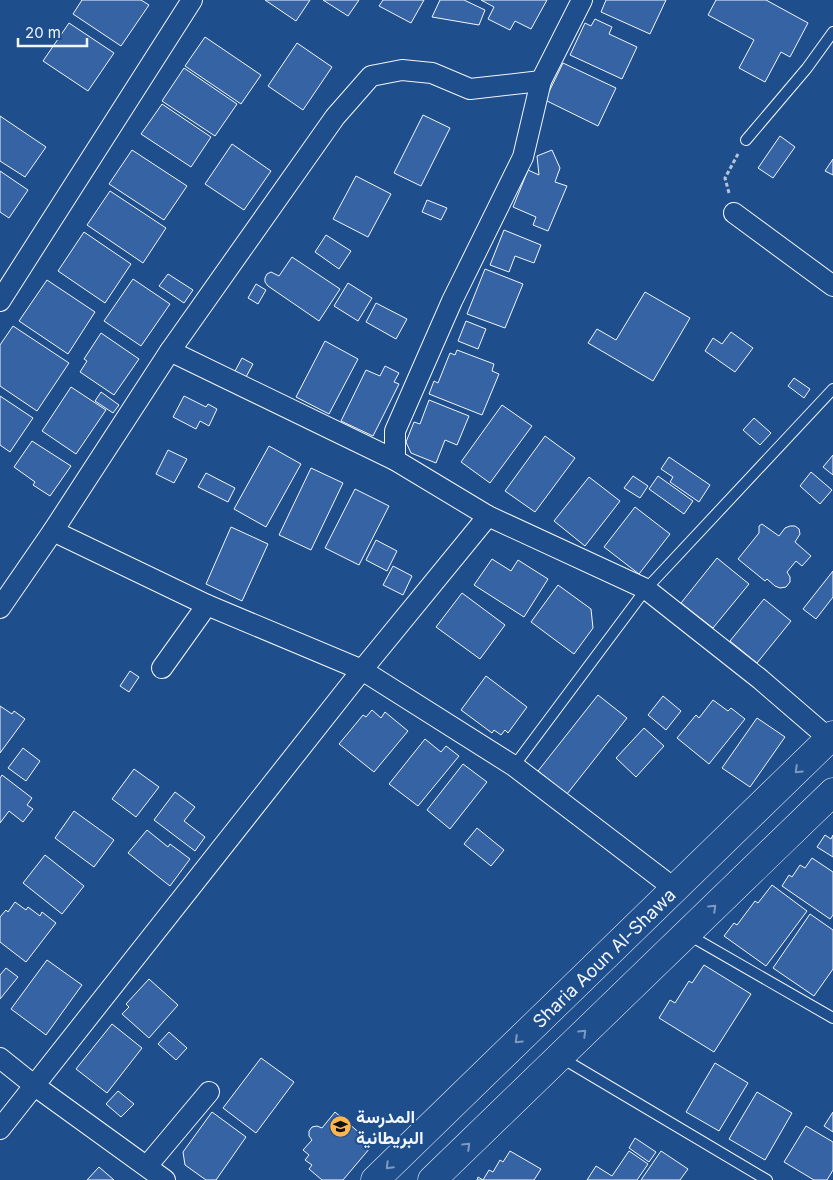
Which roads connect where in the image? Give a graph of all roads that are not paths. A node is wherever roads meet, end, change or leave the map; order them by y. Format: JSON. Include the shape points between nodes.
{"nodes":[{"id":1,"x":192,"y":0,"type":"edge"},
{"id":2,"x":582,"y":0,"type":"edge"},
{"id":3,"x":833,"y":32,"type":"edge"},
{"id":4,"x":541,"y":81,"type":"junction"},
{"id":5,"x":746,"y":140,"type":"road end"},
{"id":6,"x":734,"y":213,"type":"road end"},
{"id":7,"x":833,"y":286,"type":"edge"},
{"id":8,"x":0,"y":301,"type":"edge"},
{"id":9,"x":170,"y":351,"type":"junction"},
{"id":10,"x":833,"y":389,"type":"edge"},
{"id":11,"x":395,"y":460,"type":"junction"},
{"id":12,"x":488,"y":516,"type":"junction"},
{"id":13,"x":53,"y":531,"type":"junction"},
{"id":14,"x":646,"y":589,"type":"junction"},
{"id":15,"x":207,"y":604,"type":"junction"},
{"id":16,"x":0,"y":608,"type":"edge"},
{"id":17,"x":162,"y":668,"type":"dead end"},
{"id":18,"x":362,"y":670,"type":"junction"},
{"id":19,"x":832,"y":739,"type":"edge"},
{"id":20,"x":514,"y":766,"type":"junction"},
{"id":21,"x":833,"y":792,"type":"edge"},
{"id":22,"x":675,"y":889,"type":"junction"},
{"id":23,"x":686,"y":934,"type":"junction"},
{"id":24,"x":833,"y":1018,"type":"edge"},
{"id":25,"x":559,"y":1056,"type":"junction"},
{"id":26,"x":0,"y":1058,"type":"edge"},
{"id":27,"x":35,"y":1086,"type":"junction"},
{"id":28,"x":209,"y":1092,"type":"dead end"},
{"id":29,"x":0,"y":1129,"type":"edge"},
{"id":30,"x":147,"y":1166,"type":"junction"},
{"id":31,"x":165,"y":1180,"type":"edge"},
{"id":32,"x":375,"y":1180,"type":"edge"},
{"id":33,"x":432,"y":1180,"type":"edge"},
{"id":34,"x":767,"y":1180,"type":"edge"}],
"edges":[{"from":1,"to":8,"type":"street"},
{"from":2,"to":4,"type":"street"},
{"from":3,"to":5,"type":"lane"},
{"from":4,"to":9,"type":"street","via":[[470,89],[432,73],[402,70],[371,76],[335,117]]},
{"from":4,"to":11,"type":"street","via":[[523,157],[452,301],[396,430]]},
{"from":6,"to":7,"type":"street"},
{"from":9,"to":11,"type":"street"},
{"from":9,"to":13,"type":"street"},
{"from":10,"to":14,"type":"lane"},
{"from":11,"to":12,"type":"street"},
{"from":12,"to":14,"type":"street"},
{"from":12,"to":18,"type":"street"},
{"from":13,"to":15,"type":"street"},
{"from":13,"to":16,"type":"street"},
{"from":14,"to":19,"type":"street"},
{"from":14,"to":20,"type":"lane"},
{"from":15,"to":17,"type":"street"},
{"from":15,"to":18,"type":"street"},
{"from":18,"to":20,"type":"street"},
{"from":18,"to":27,"type":"street"},
{"from":19,"to":22,"type":"main road","name":"Sharia Aoun Al-Shawa","one_way":true},
{"from":20,"to":22,"type":"street"},
{"from":23,"to":21,"type":"main road","one_way":true},
{"from":22,"to":32,"type":"main road","name":"Sharia Aoun Al-Shawa","one_way":true},
{"from":23,"to":24,"type":"lane"},
{"from":25,"to":23,"type":"main road","one_way":true},
{"from":33,"to":25,"type":"main road","one_way":true},
{"from":25,"to":34,"type":"lane"},
{"from":26,"to":27,"type":"street"},
{"from":27,"to":29,"type":"street"},
{"from":27,"to":30,"type":"street"},
{"from":28,"to":30,"type":"street"},
{"from":30,"to":31,"type":"street"}]}
